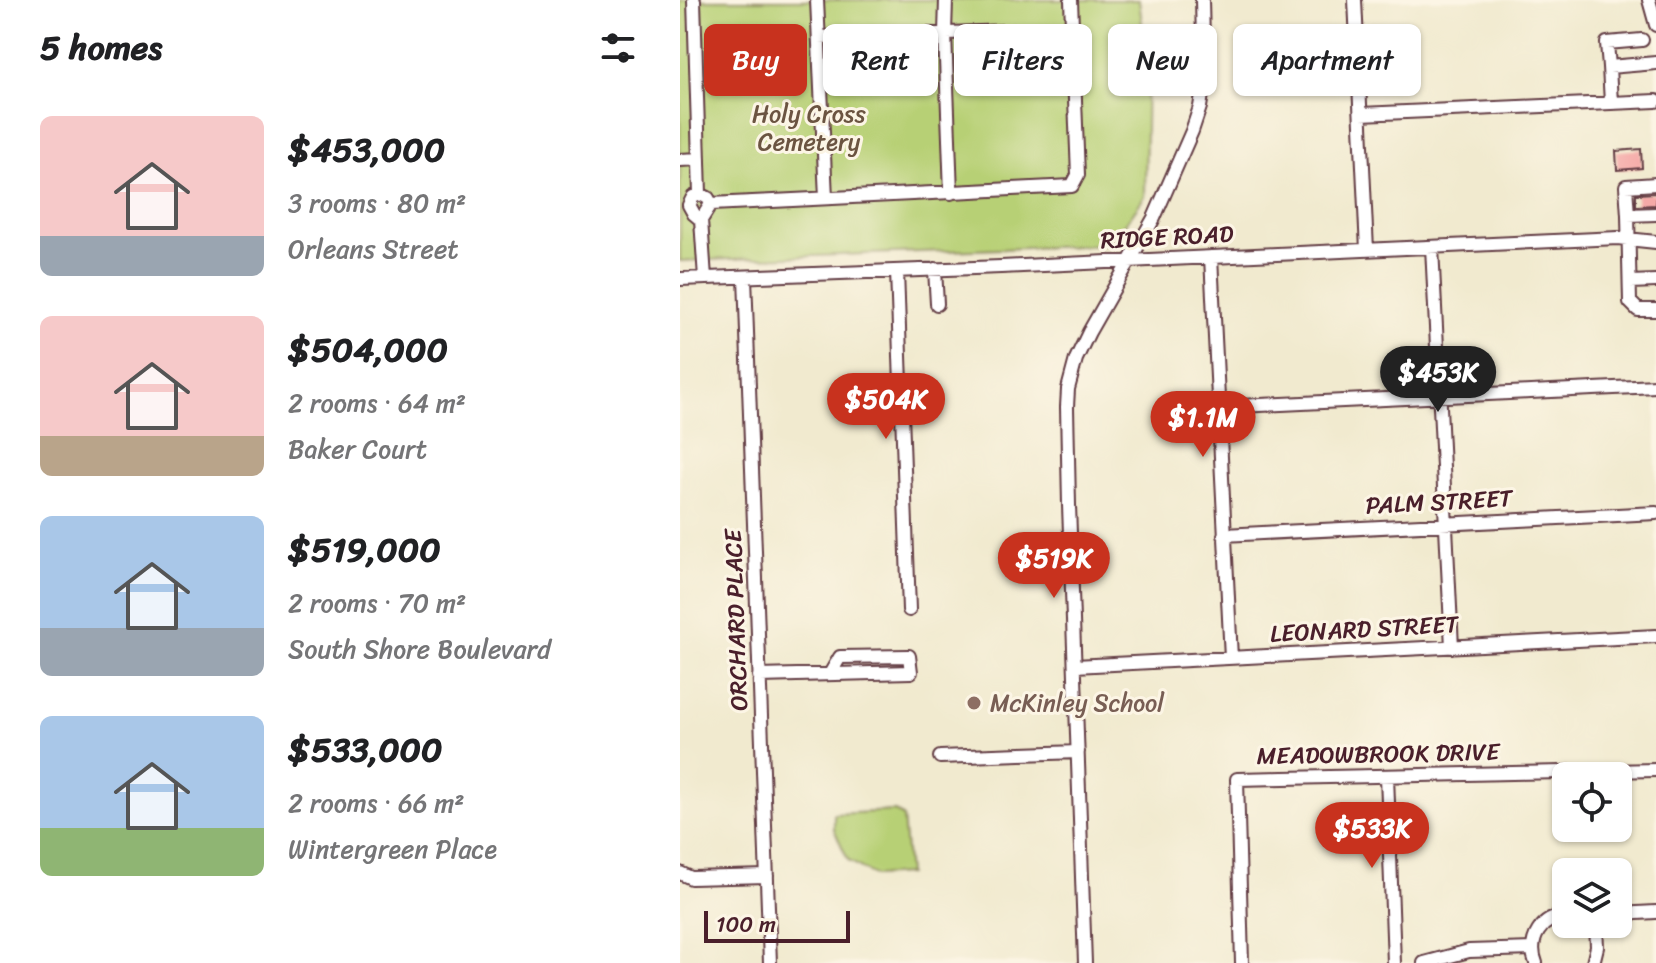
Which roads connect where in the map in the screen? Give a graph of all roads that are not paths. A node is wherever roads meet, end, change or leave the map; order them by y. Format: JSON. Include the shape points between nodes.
{"nodes":[{"id":1,"x":694,"y":0,"type":"edge"},
{"id":2,"x":817,"y":0,"type":"edge"},
{"id":3,"x":946,"y":0,"type":"edge"},
{"id":4,"x":1071,"y":0,"type":"edge"},
{"id":5,"x":1202,"y":0,"type":"edge"},
{"id":6,"x":1355,"y":0,"type":"edge"},
{"id":7,"x":1649,"y":0,"type":"edge"},
{"id":8,"x":1072,"y":24,"type":"edge"},
{"id":9,"x":1656,"y":25,"type":"edge"},
{"id":10,"x":945,"y":33,"type":"junction"},
{"id":11,"x":954,"y":33,"type":"edge"},
{"id":12,"x":819,"y":37,"type":"junction"},
{"id":13,"x":1642,"y":40,"type":"dead end"},
{"id":14,"x":696,"y":62,"type":"junction"},
{"id":15,"x":680,"y":63,"type":"edge"},
{"id":16,"x":1656,"y":63,"type":"edge"},
{"id":17,"x":1609,"y":67,"type":"junction"},
{"id":18,"x":1075,"y":96,"type":"edge"},
{"id":19,"x":1656,"y":101,"type":"edge"},
{"id":20,"x":1611,"y":103,"type":"junction"},
{"id":21,"x":1361,"y":114,"type":"junction"},
{"id":22,"x":699,"y":159,"type":"junction"},
{"id":23,"x":680,"y":160,"type":"edge"},
{"id":24,"x":1656,"y":184,"type":"edge"},
{"id":25,"x":951,"y":193,"type":"junction"},
{"id":26,"x":700,"y":194,"type":"junction"},
{"id":27,"x":826,"y":198,"type":"junction"},
{"id":28,"x":711,"y":204,"type":"junction"},
{"id":29,"x":684,"y":205,"type":"edge"},
{"id":30,"x":1656,"y":214,"type":"edge"},
{"id":31,"x":1628,"y":215,"type":"junction"},
{"id":32,"x":701,"y":220,"type":"junction"},
{"id":33,"x":1630,"y":240,"type":"junction"},
{"id":34,"x":1656,"y":242,"type":"edge"},
{"id":35,"x":1432,"y":247,"type":"junction"},
{"id":36,"x":1367,"y":250,"type":"junction"},
{"id":37,"x":1211,"y":257,"type":"junction"},
{"id":38,"x":1130,"y":261,"type":"junction"},
{"id":39,"x":935,"y":269,"type":"junction"},
{"id":40,"x":897,"y":271,"type":"junction"},
{"id":41,"x":745,"y":277,"type":"junction"},
{"id":42,"x":705,"y":278,"type":"junction"},
{"id":43,"x":680,"y":279,"type":"edge"},
{"id":44,"x":1656,"y":281,"type":"edge"},
{"id":45,"x":1634,"y":282,"type":"junction"},
{"id":46,"x":937,"y":304,"type":"dead end"},
{"id":47,"x":1656,"y":307,"type":"edge"},
{"id":48,"x":1656,"y":386,"type":"edge"},
{"id":49,"x":1439,"y":396,"type":"junction"},
{"id":50,"x":1218,"y":407,"type":"junction"},
{"id":51,"x":1656,"y":513,"type":"edge"},
{"id":52,"x":1446,"y":523,"type":"junction"},
{"id":53,"x":1224,"y":535,"type":"junction"},
{"id":54,"x":909,"y":610,"type":"dead end"},
{"id":55,"x":1656,"y":636,"type":"edge"},
{"id":56,"x":1452,"y":647,"type":"junction"},
{"id":57,"x":1231,"y":658,"type":"junction"},
{"id":58,"x":1075,"y":666,"type":"junction"},
{"id":59,"x":830,"y":674,"type":"junction"},
{"id":60,"x":759,"y":676,"type":"junction"},
{"id":61,"x":1078,"y":752,"type":"junction"},
{"id":62,"x":940,"y":757,"type":"dead end"},
{"id":63,"x":1656,"y":770,"type":"edge"},
{"id":64,"x":1387,"y":776,"type":"junction"},
{"id":65,"x":680,"y":873,"type":"edge"},
{"id":66,"x":767,"y":876,"type":"junction"},
{"id":67,"x":1656,"y":912,"type":"edge"},
{"id":68,"x":1632,"y":913,"type":"edge"},
{"id":69,"x":1552,"y":919,"type":"edge"},
{"id":70,"x":1597,"y":938,"type":"edge"},
{"id":71,"x":1533,"y":949,"type":"junction"},
{"id":72,"x":770,"y":963,"type":"edge"},
{"id":73,"x":1085,"y":963,"type":"edge"},
{"id":74,"x":1242,"y":963,"type":"edge"},
{"id":75,"x":1394,"y":963,"type":"edge"},
{"id":76,"x":1424,"y":963,"type":"edge"},
{"id":77,"x":1536,"y":963,"type":"edge"},
{"id":78,"x":1593,"y":963,"type":"edge"}],
"edges":[{"from":1,"to":14,"type":"street"},
{"from":2,"to":12,"type":"street"},
{"from":3,"to":10,"type":"street"},
{"from":4,"to":8,"type":"street"},
{"from":5,"to":38,"type":"street","via":[[1200,107],[1154,218]]},
{"from":6,"to":21,"type":"street"},
{"from":7,"to":9,"type":"street"},
{"from":10,"to":11,"type":"street"},
{"from":10,"to":12,"type":"street"},
{"from":10,"to":25,"type":"street"},
{"from":12,"to":27,"type":"street"},
{"from":13,"to":17,"type":"street","via":[[1607,43]]},
{"from":14,"to":15,"type":"street"},
{"from":14,"to":22,"type":"street"},
{"from":16,"to":17,"type":"street"},
{"from":17,"to":20,"type":"street"},
{"from":18,"to":25,"type":"street","via":[[1078,175],[1072,186]]},
{"from":19,"to":20,"type":"street"},
{"from":20,"to":21,"type":"street"},
{"from":21,"to":36,"type":"street"},
{"from":22,"to":23,"type":"street"},
{"from":22,"to":26,"type":"street"},
{"from":24,"to":31,"type":"street","via":[[1626,186]]},
{"from":25,"to":27,"type":"street"},
{"from":26,"to":28,"type":"street"},
{"from":26,"to":29,"type":"street"},
{"from":27,"to":28,"type":"street"},
{"from":28,"to":32,"type":"street"},
{"from":29,"to":32,"type":"street"},
{"from":30,"to":31,"type":"street"},
{"from":31,"to":33,"type":"street"},
{"from":32,"to":42,"type":"street"},
{"from":33,"to":34,"type":"street","name":"RIDGE ROAD"},
{"from":33,"to":35,"type":"street","name":"RIDGE ROAD"},
{"from":33,"to":45,"type":"street"},
{"from":35,"to":36,"type":"street","name":"RIDGE ROAD"},
{"from":35,"to":49,"type":"street"},
{"from":36,"to":37,"type":"street","name":"RIDGE ROAD"},
{"from":37,"to":38,"type":"street","name":"RIDGE ROAD"},
{"from":37,"to":50,"type":"street"},
{"from":38,"to":39,"type":"street","name":"RIDGE ROAD"},
{"from":38,"to":58,"type":"street","via":[[1089,332],[1068,389]]},
{"from":39,"to":40,"type":"street","name":"RIDGE ROAD"},
{"from":39,"to":46,"type":"street"},
{"from":40,"to":41,"type":"street","name":"RIDGE ROAD"},
{"from":40,"to":54,"type":"street"},
{"from":41,"to":42,"type":"street","name":"RIDGE ROAD"},
{"from":41,"to":60,"type":"street","name":"ORCHARD PLACE"},
{"from":42,"to":43,"type":"street","name":"RIDGE ROAD"},
{"from":44,"to":45,"type":"street"},
{"from":45,"to":47,"type":"street","via":[[1630,302],[1638,310]]},
{"from":48,"to":49,"type":"street"},
{"from":49,"to":50,"type":"street"},
{"from":49,"to":52,"type":"street"},
{"from":50,"to":53,"type":"street"},
{"from":51,"to":52,"type":"street","name":"PALM STREET"},
{"from":52,"to":53,"type":"street","name":"PALM STREET"},
{"from":52,"to":56,"type":"street"},
{"from":53,"to":57,"type":"street"},
{"from":55,"to":56,"type":"street","name":"LEONARD STREET"},
{"from":56,"to":57,"type":"street","name":"LEONARD STREET"},
{"from":57,"to":58,"type":"street","name":"LEONARD STREET"},
{"from":58,"to":61,"type":"street"},
{"from":59,"to":59,"type":"street","via":[[898,672],[911,672],[909,656],[840,657]]},
{"from":59,"to":60,"type":"street"},
{"from":60,"to":66,"type":"street","name":"ORCHARD PLACE"},
{"from":61,"to":62,"type":"street"},
{"from":61,"to":73,"type":"street"},
{"from":63,"to":64,"type":"street","name":"MEADOWBROOK DRIVE"},
{"from":64,"to":74,"type":"street","name":"MEADOWBROOK DRIVE","via":[[1237,779]]},
{"from":64,"to":75,"type":"street"},
{"from":65,"to":66,"type":"street","via":[[691,878]]},
{"from":66,"to":72,"type":"street","name":"ORCHARD PLACE"},
{"from":67,"to":68,"type":"street"},
{"from":69,"to":71,"type":"street","via":[[1535,935]]},
{"from":70,"to":78,"type":"street"},
{"from":71,"to":76,"type":"street","via":[[1469,951]]},
{"from":71,"to":77,"type":"street"}]}
